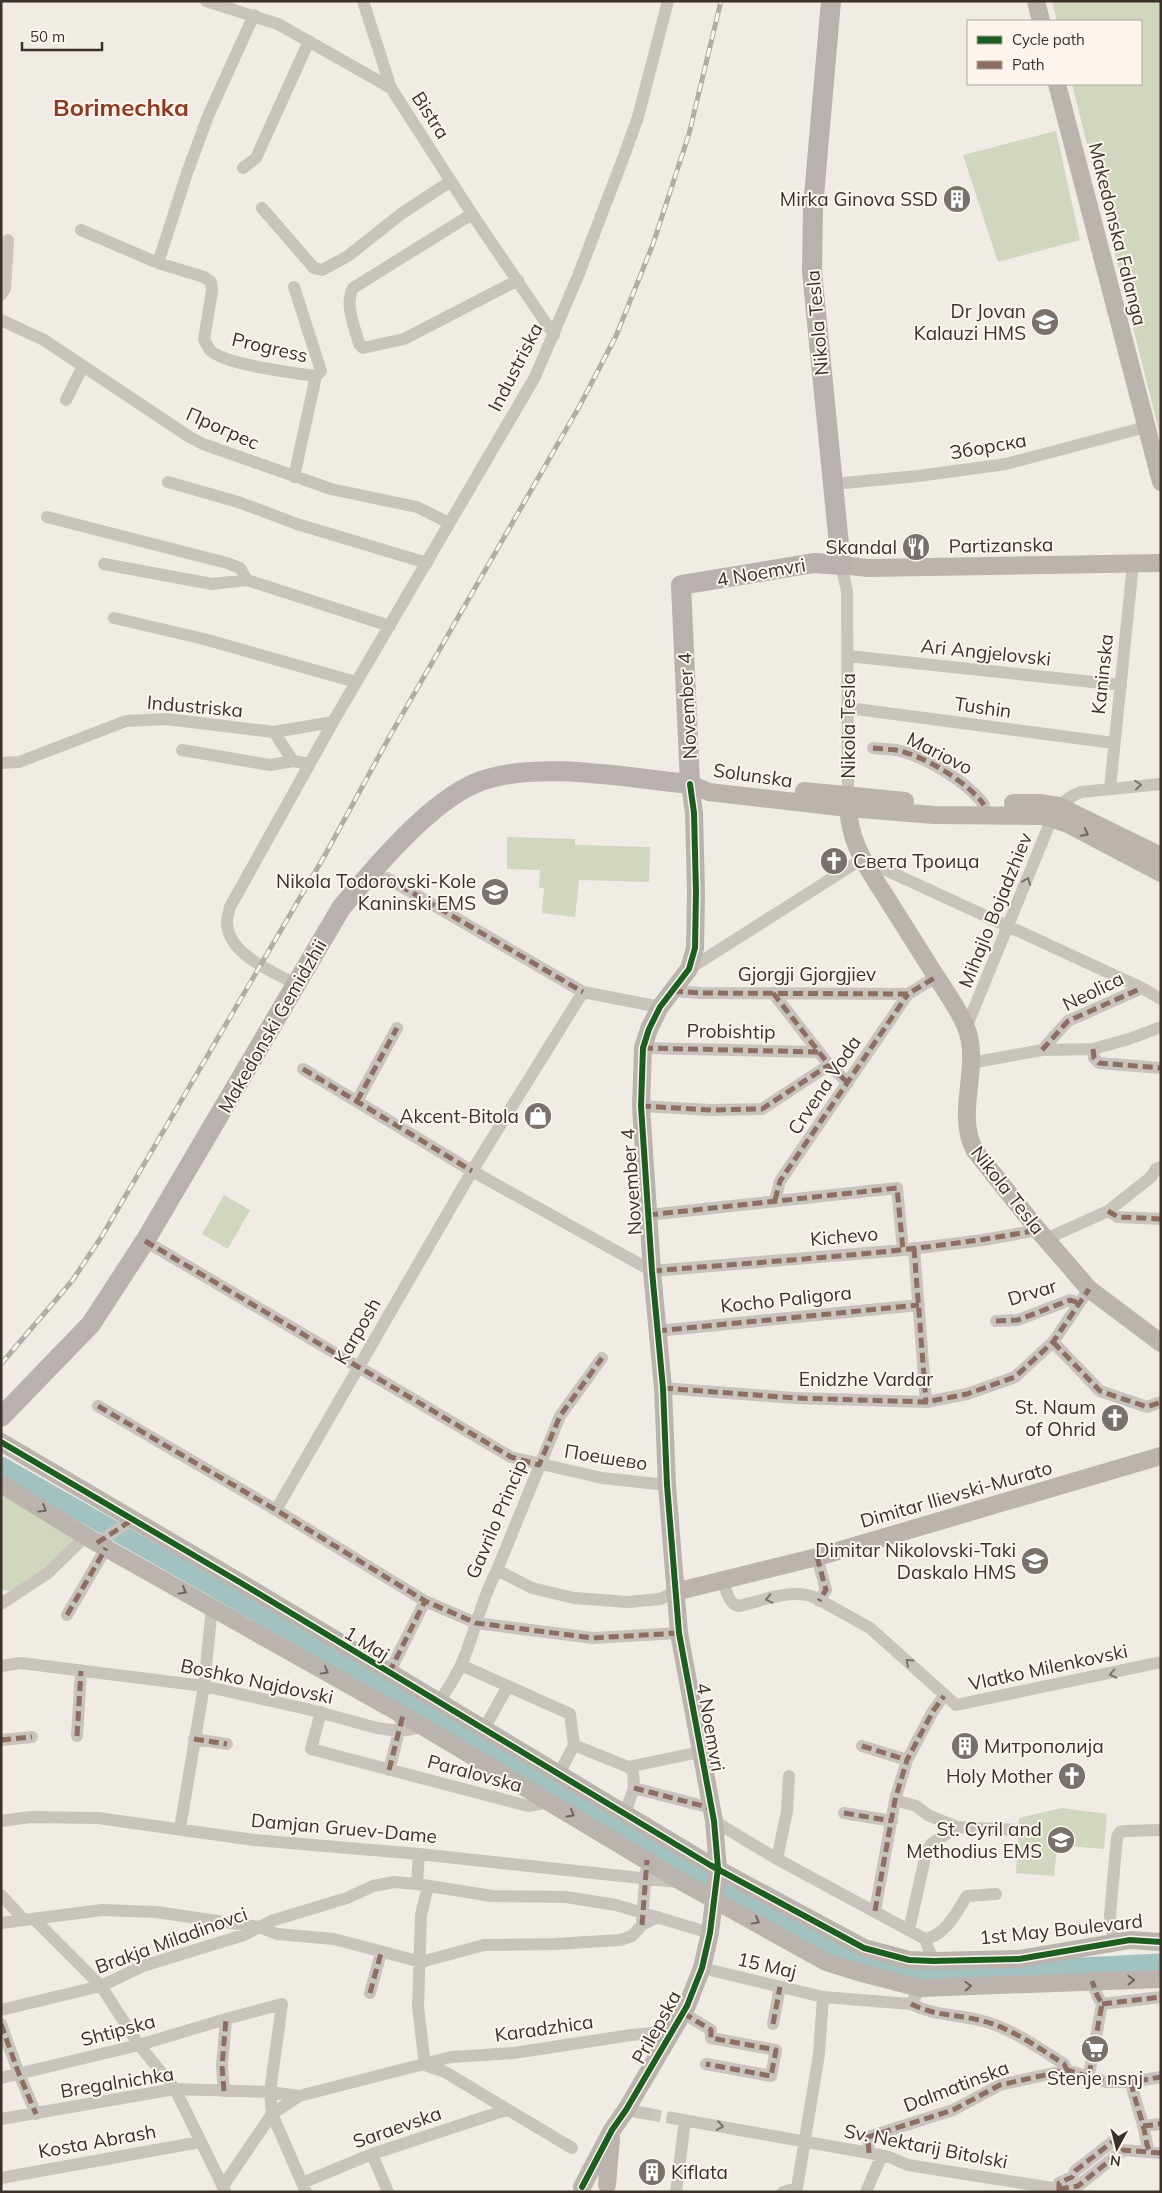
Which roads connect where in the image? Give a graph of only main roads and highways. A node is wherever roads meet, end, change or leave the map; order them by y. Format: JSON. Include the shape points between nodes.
{"nodes":[{"id":1,"x":831,"y":1,"type":"edge"},
{"id":2,"x":841,"y":565,"type":"joint"},
{"id":3,"x":690,"y":784,"type":"joint"},
{"id":4,"x":1,"y":1417,"type":"edge"}],
"edges":[{"from":1,"to":2,"type":"main road","name":"Nikola Tesla","via":[[813,207],[812,272]]},
{"from":2,"to":3,"type":"main road","name":"November 4","via":[[814,563],[681,585]]},
{"from":3,"to":4,"type":"main road","name":"Makedonski Gemidzhii","via":[[553,770],[508,774],[476,783],[422,821],[374,868],[341,908],[145,1242],[91,1324]]}]}
